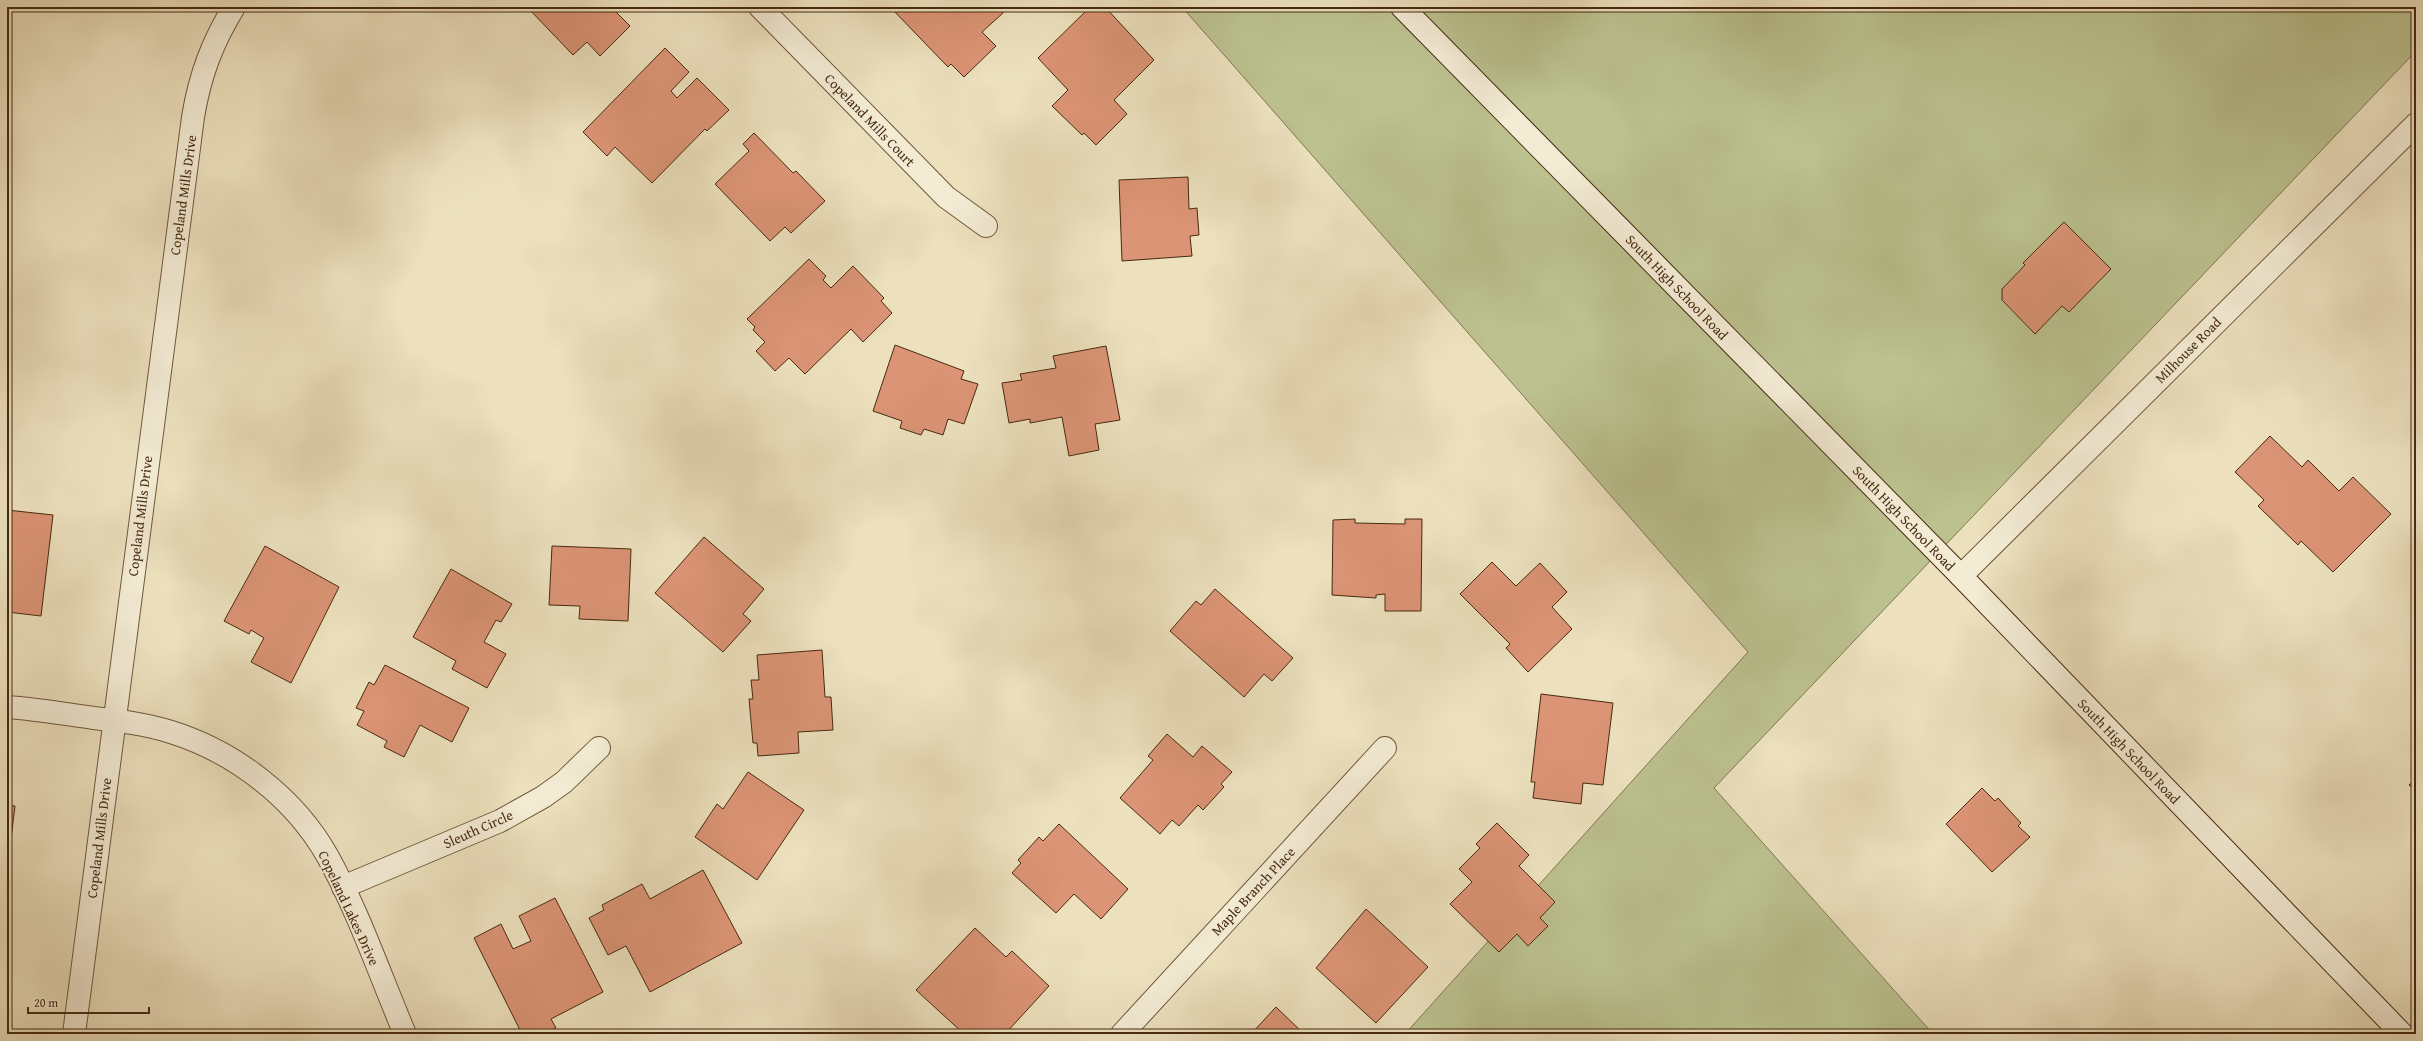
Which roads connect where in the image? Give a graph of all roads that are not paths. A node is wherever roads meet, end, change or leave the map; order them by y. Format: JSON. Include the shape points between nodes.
{"nodes":[{"id":1,"x":234,"y":7,"type":"edge"},
{"id":2,"x":760,"y":7,"type":"edge"},
{"id":3,"x":1402,"y":7,"type":"edge"},
{"id":4,"x":2416,"y":124,"type":"edge"},
{"id":5,"x":986,"y":226,"type":"dead end"},
{"id":6,"x":1961,"y":576,"type":"junction"},
{"id":7,"x":7,"y":707,"type":"edge"},
{"id":8,"x":114,"y":721,"type":"junction"},
{"id":9,"x":599,"y":748,"type":"dead end"},
{"id":10,"x":1385,"y":748,"type":"dead end"},
{"id":11,"x":343,"y":887,"type":"junction"},
{"id":12,"x":74,"y":1034,"type":"edge"},
{"id":13,"x":405,"y":1034,"type":"edge"},
{"id":14,"x":1122,"y":1034,"type":"edge"},
{"id":15,"x":2402,"y":1034,"type":"edge"}],
"edges":[{"from":1,"to":8,"type":"street","name":"Copeland Mills Drive","via":[[216,37],[198,86]]},
{"from":2,"to":5,"type":"street","name":"Copeland Mills Court","via":[[946,197]]},
{"from":3,"to":6,"type":"street","name":"South High School Road"},
{"from":4,"to":6,"type":"street","name":"Milhouse Road"},
{"from":6,"to":15,"type":"street","name":"South High School Road"},
{"from":7,"to":8,"type":"street","name":"Copeland Lakes Drive"},
{"from":8,"to":11,"type":"street","name":"Copeland Lakes Drive","via":[[186,737],[221,753],[250,772],[280,797],[304,823],[328,856]]},
{"from":8,"to":12,"type":"street","name":"Copeland Mills Drive"},
{"from":9,"to":11,"type":"street","name":"Sleuth Circle","via":[[564,782],[522,810]]},
{"from":10,"to":14,"type":"street","name":"Maple Branch Place"},
{"from":11,"to":13,"type":"street","name":"Copeland Lakes Drive"}]}
